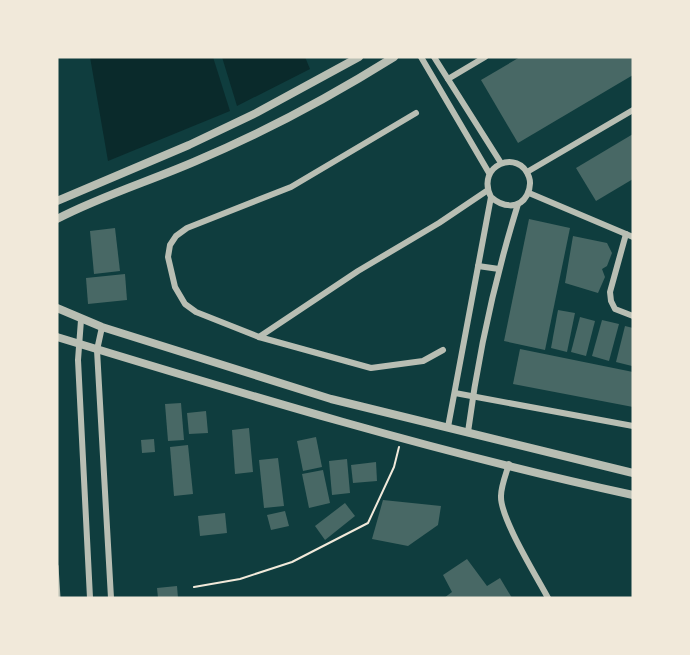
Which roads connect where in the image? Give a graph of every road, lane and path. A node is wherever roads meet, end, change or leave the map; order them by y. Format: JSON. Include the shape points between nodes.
{"nodes":[{"id":1,"x":359,"y":57,"type":"edge"},
{"id":2,"x":394,"y":57,"type":"edge"},
{"id":3,"x":421,"y":57,"type":"edge"},
{"id":4,"x":434,"y":57,"type":"edge"},
{"id":5,"x":484,"y":57,"type":"edge"},
{"id":6,"x":448,"y":79,"type":"junction"},
{"id":7,"x":633,"y":110,"type":"edge"},
{"id":8,"x":416,"y":113,"type":"dead end"},
{"id":9,"x":501,"y":163,"type":"junction"},
{"id":10,"x":527,"y":172,"type":"junction"},
{"id":11,"x":489,"y":173,"type":"junction"},
{"id":12,"x":488,"y":190,"type":"junction"},
{"id":13,"x":529,"y":193,"type":"junction"},
{"id":14,"x":491,"y":197,"type":"junction"},
{"id":15,"x":57,"y":201,"type":"edge"},
{"id":16,"x":518,"y":204,"type":"junction"},
{"id":17,"x":57,"y":219,"type":"edge"},
{"id":18,"x":626,"y":234,"type":"junction"},
{"id":19,"x":633,"y":237,"type":"edge"},
{"id":20,"x":478,"y":266,"type":"junction"},
{"id":21,"x":500,"y":269,"type":"junction"},
{"id":22,"x":57,"y":308,"type":"edge"},
{"id":23,"x":633,"y":316,"type":"edge"},
{"id":24,"x":81,"y":320,"type":"junction"},
{"id":25,"x":102,"y":327,"type":"junction"},
{"id":26,"x":57,"y":337,"type":"edge"},
{"id":27,"x":259,"y":337,"type":"junction"},
{"id":28,"x":79,"y":343,"type":"junction"},
{"id":29,"x":97,"y":350,"type":"junction"},
{"id":30,"x":443,"y":350,"type":"dead end"},
{"id":31,"x":455,"y":393,"type":"junction"},
{"id":32,"x":474,"y":396,"type":"junction"},
{"id":33,"x":633,"y":426,"type":"edge"},
{"id":34,"x":448,"y":427,"type":"junction"},
{"id":35,"x":468,"y":432,"type":"junction"},
{"id":36,"x":402,"y":439,"type":"junction"},
{"id":37,"x":509,"y":464,"type":"junction"},
{"id":38,"x":633,"y":473,"type":"edge"},
{"id":39,"x":633,"y":495,"type":"edge"},
{"id":40,"x":57,"y":566,"type":"edge"},
{"id":41,"x":194,"y":587,"type":"dead end"},
{"id":42,"x":59,"y":598,"type":"edge"},
{"id":43,"x":90,"y":598,"type":"edge"},
{"id":44,"x":111,"y":598,"type":"edge"},
{"id":45,"x":549,"y":598,"type":"edge"}],
"edges":[{"from":1,"to":15,"type":"street","via":[[189,145]]},
{"from":2,"to":17,"type":"street","via":[[260,132]]},
{"from":3,"to":11,"type":"street"},
{"from":4,"to":6,"type":"street"},
{"from":5,"to":6,"type":"street"},
{"from":6,"to":9,"type":"street"},
{"from":7,"to":10,"type":"street"},
{"from":8,"to":27,"type":"street","via":[[291,187],[187,228],[170,244],[168,257],[175,287],[184,304]]},
{"from":9,"to":10,"type":"street","via":[[515,163]]},
{"from":9,"to":11,"type":"street"},
{"from":10,"to":13,"type":"street","via":[[531,182]]},
{"from":11,"to":12,"type":"street"},
{"from":12,"to":14,"type":"street"},
{"from":12,"to":27,"type":"street"},
{"from":13,"to":16,"type":"street"},
{"from":13,"to":18,"type":"street"},
{"from":14,"to":16,"type":"street","via":[[504,205]]},
{"from":14,"to":20,"type":"street"},
{"from":16,"to":21,"type":"street"},
{"from":18,"to":19,"type":"street"},
{"from":18,"to":23,"type":"street","via":[[610,301],[615,309]]},
{"from":20,"to":21,"type":"street"},
{"from":20,"to":31,"type":"street"},
{"from":21,"to":32,"type":"street"},
{"from":22,"to":24,"type":"street"},
{"from":24,"to":25,"type":"street"},
{"from":24,"to":28,"type":"street"},
{"from":25,"to":29,"type":"street"},
{"from":25,"to":34,"type":"street","via":[[320,396]]},
{"from":26,"to":28,"type":"street"},
{"from":27,"to":30,"type":"street","via":[[371,368],[423,361]]},
{"from":28,"to":29,"type":"street"},
{"from":28,"to":43,"type":"street"},
{"from":29,"to":36,"type":"street"},
{"from":29,"to":44,"type":"street"},
{"from":31,"to":32,"type":"street"},
{"from":31,"to":34,"type":"street"},
{"from":32,"to":33,"type":"street"},
{"from":32,"to":35,"type":"street"},
{"from":34,"to":35,"type":"street"},
{"from":35,"to":38,"type":"street"},
{"from":36,"to":37,"type":"street"},
{"from":36,"to":41,"type":"path","via":[[394,467],[368,523],[292,562],[240,579]]},
{"from":37,"to":39,"type":"street"},
{"from":37,"to":45,"type":"street","via":[[501,496],[507,517]]},
{"from":40,"to":42,"type":"lane"}]}
